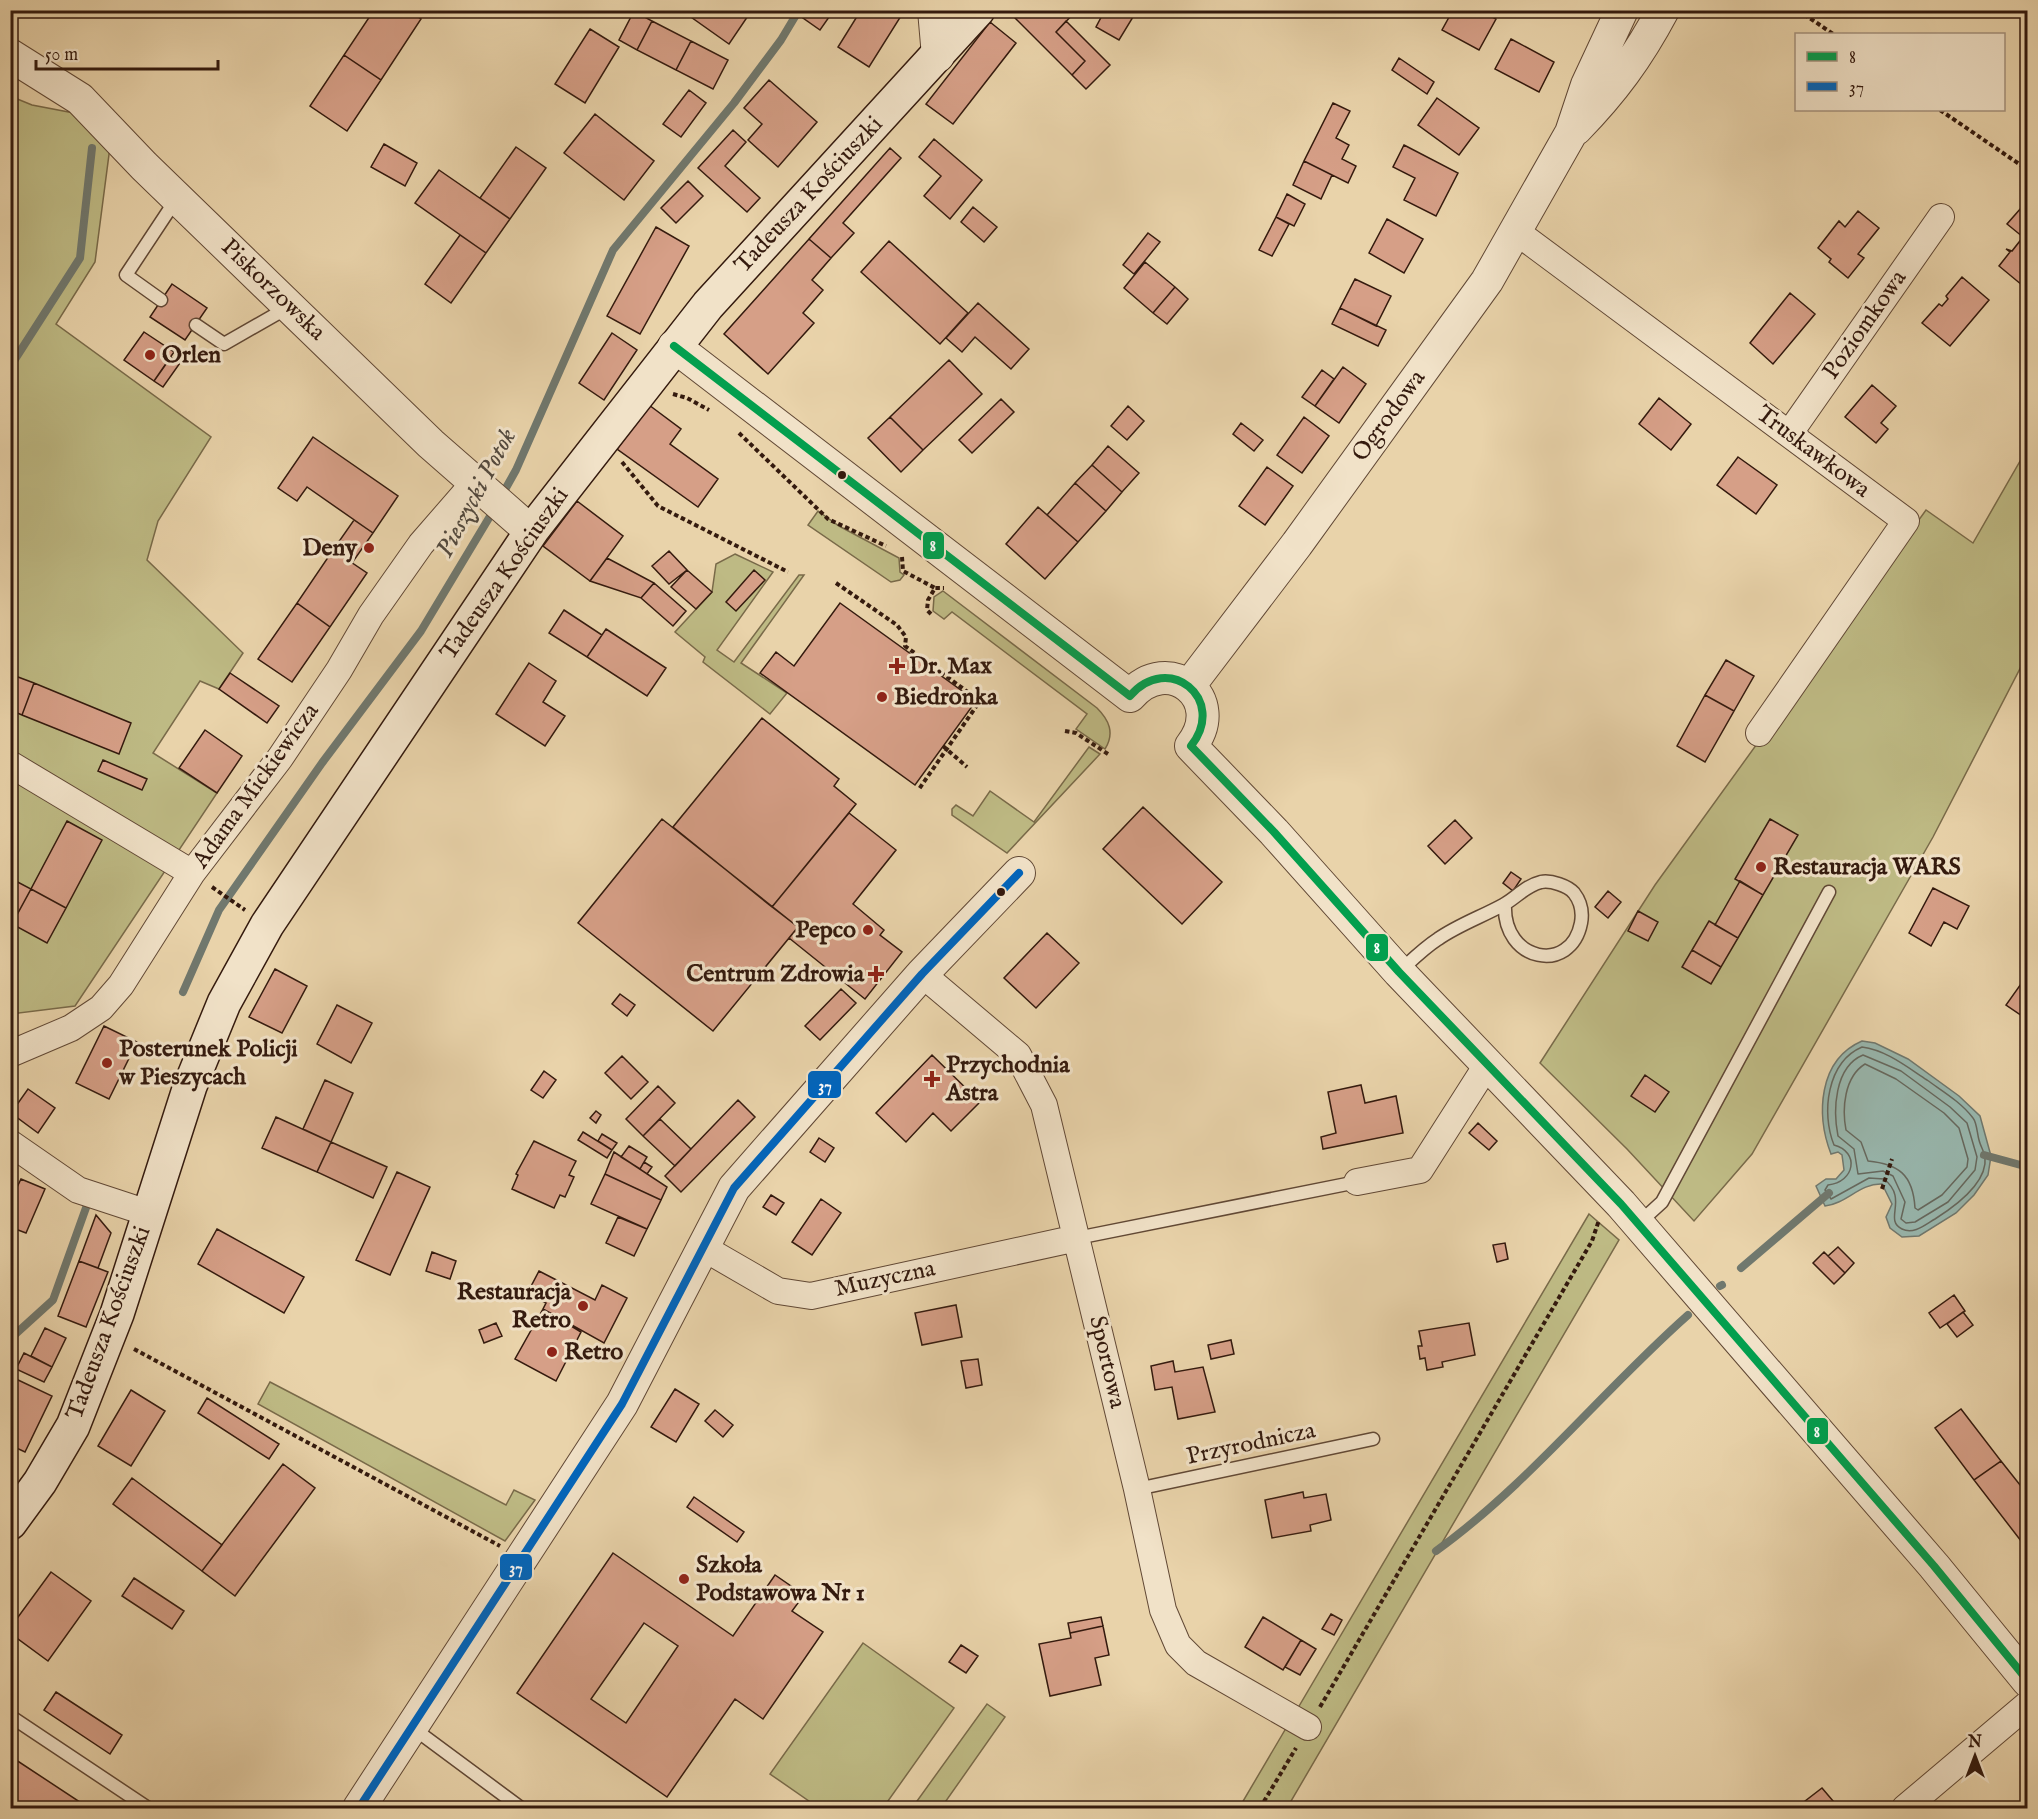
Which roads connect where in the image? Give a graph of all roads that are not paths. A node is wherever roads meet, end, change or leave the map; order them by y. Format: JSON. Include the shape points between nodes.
{"nodes":[{"id":1,"x":934,"y":10,"type":"edge"},
{"id":2,"x":978,"y":10,"type":"edge"},
{"id":3,"x":1622,"y":10,"type":"edge"},
{"id":4,"x":1663,"y":10,"type":"edge"},
{"id":5,"x":10,"y":55,"type":"edge"},
{"id":6,"x":938,"y":56,"type":"junction"},
{"id":7,"x":1571,"y":134,"type":"junction"},
{"id":8,"x":177,"y":197,"type":"junction"},
{"id":9,"x":1941,"y":216,"type":"dead end"},
{"id":10,"x":1514,"y":230,"type":"junction"},
{"id":11,"x":161,"y":300,"type":"dead end"},
{"id":12,"x":290,"y":306,"type":"junction"},
{"id":13,"x":196,"y":325,"type":"dead end"},
{"id":14,"x":674,"y":346,"type":"junction"},
{"id":15,"x":1789,"y":434,"type":"junction"},
{"id":16,"x":478,"y":487,"type":"junction"},
{"id":17,"x":526,"y":525,"type":"junction"},
{"id":18,"x":1189,"y":686,"type":"junction"},
{"id":19,"x":1759,"y":733,"type":"dead end"},
{"id":20,"x":10,"y":764,"type":"edge"},
{"id":21,"x":192,"y":873,"type":"junction"},
{"id":22,"x":1019,"y":873,"type":"dead end"},
{"id":23,"x":1829,"y":892,"type":"dead end"},
{"id":24,"x":1505,"y":904,"type":"junction"},
{"id":25,"x":1399,"y":972,"type":"junction"},
{"id":26,"x":922,"y":974,"type":"junction"},
{"id":27,"x":10,"y":1054,"type":"edge"},
{"id":28,"x":1487,"y":1065,"type":"junction"},
{"id":29,"x":10,"y":1143,"type":"edge"},
{"id":30,"x":1357,"y":1182,"type":"joint"},
{"id":31,"x":148,"y":1213,"type":"junction"},
{"id":32,"x":1638,"y":1224,"type":"junction"},
{"id":33,"x":1077,"y":1238,"type":"junction"},
{"id":34,"x":702,"y":1247,"type":"junction"},
{"id":35,"x":1373,"y":1439,"type":"dead end"},
{"id":36,"x":1137,"y":1489,"type":"junction"},
{"id":37,"x":10,"y":1523,"type":"edge"},
{"id":38,"x":2028,"y":1681,"type":"edge"},
{"id":39,"x":2028,"y":1704,"type":"edge"},
{"id":40,"x":10,"y":1716,"type":"edge"},
{"id":41,"x":412,"y":1728,"type":"junction"},
{"id":42,"x":1308,"y":1728,"type":"road end"},
{"id":43,"x":148,"y":1809,"type":"edge"},
{"id":44,"x":359,"y":1809,"type":"edge"},
{"id":45,"x":521,"y":1809,"type":"edge"},
{"id":46,"x":1905,"y":1809,"type":"edge"}],
"edges":[{"from":1,"to":6,"type":"street"},
{"from":2,"to":6,"type":"main road","name":"Tadeusza Kościuszki"},
{"from":3,"to":7,"type":"street","name":"Ogrodowa","via":[[1587,86]]},
{"from":4,"to":7,"type":"street","name":"Ogrodowa","via":[[1641,53],[1608,96]]},
{"from":5,"to":8,"type":"street","name":"Piskorzowska","via":[[80,99]]},
{"from":6,"to":14,"type":"main road","name":"Tadeusza Kościuszki"},
{"from":7,"to":10,"type":"street","name":"Ogrodowa"},
{"from":8,"to":11,"type":"lane","via":[[126,275]]},
{"from":8,"to":12,"type":"street","name":"Piskorzowska"},
{"from":9,"to":15,"type":"street","name":"Poziomkowa"},
{"from":10,"to":15,"type":"street","name":"Truskawkowa"},
{"from":10,"to":18,"type":"street","name":"Ogrodowa","via":[[1487,281]]},
{"from":12,"to":13,"type":"lane","via":[[224,344]]},
{"from":12,"to":16,"type":"street","name":"Piskorzowska"},
{"from":14,"to":17,"type":"main road","name":"Tadeusza Kościuszki"},
{"from":14,"to":18,"type":"street","via":[[1130,696],[1146,681],[1157,678],[1179,680]]},
{"from":15,"to":19,"type":"street","name":"Truskawkowa","via":[[1906,521]]},
{"from":16,"to":17,"type":"street","name":"Piskorzowska"},
{"from":16,"to":21,"type":"street","name":"Adama Mickiewicza","via":[[421,544],[280,758]]},
{"from":17,"to":31,"type":"main road","name":"Tadeusza Kościuszki","via":[[267,925],[224,1003],[190,1086]]},
{"from":18,"to":25,"type":"street","via":[[1202,704],[1203,715],[1202,726],[1191,746]]},
{"from":20,"to":21,"type":"street"},
{"from":21,"to":27,"type":"street","name":"Adama Mickiewicza","via":[[121,985],[101,1008],[72,1028]]},
{"from":22,"to":26,"type":"street"},
{"from":23,"to":32,"type":"lane","via":[[1662,1202]]},
{"from":24,"to":24,"type":"lane","via":[[1517,892],[1543,881],[1569,887],[1581,904],[1581,924],[1572,943],[1559,953],[1538,956],[1521,948],[1510,935],[1504,920]]},
{"from":24,"to":25,"type":"lane","via":[[1437,939]]},
{"from":25,"to":28,"type":"street"},
{"from":26,"to":33,"type":"street","name":"Sportowa","via":[[1018,1055],[1044,1105]]},
{"from":26,"to":34,"type":"street","via":[[734,1188]]},
{"from":28,"to":30,"type":"street","via":[[1420,1170]]},
{"from":28,"to":32,"type":"street"},
{"from":29,"to":31,"type":"street","name":"Tadeusza Kościuszki","via":[[78,1190]]},
{"from":30,"to":33,"type":"lane"},
{"from":31,"to":37,"type":"main road","name":"Tadeusza Kościuszki","via":[[117,1314],[73,1426]]},
{"from":32,"to":38,"type":"street","via":[[1934,1566]]},
{"from":33,"to":34,"type":"street","name":"Muzyczna","via":[[811,1296],[778,1291]]},
{"from":33,"to":36,"type":"street","name":"Sportowa"},
{"from":34,"to":41,"type":"street","via":[[622,1404]]},
{"from":35,"to":36,"type":"lane","name":"Przyrodnicza"},
{"from":36,"to":42,"type":"street","name":"Sportowa","via":[[1163,1610],[1178,1645],[1205,1669]]},
{"from":39,"to":46,"type":"street"},
{"from":40,"to":43,"type":"lane"},
{"from":41,"to":44,"type":"street"},
{"from":41,"to":45,"type":"lane"}]}
